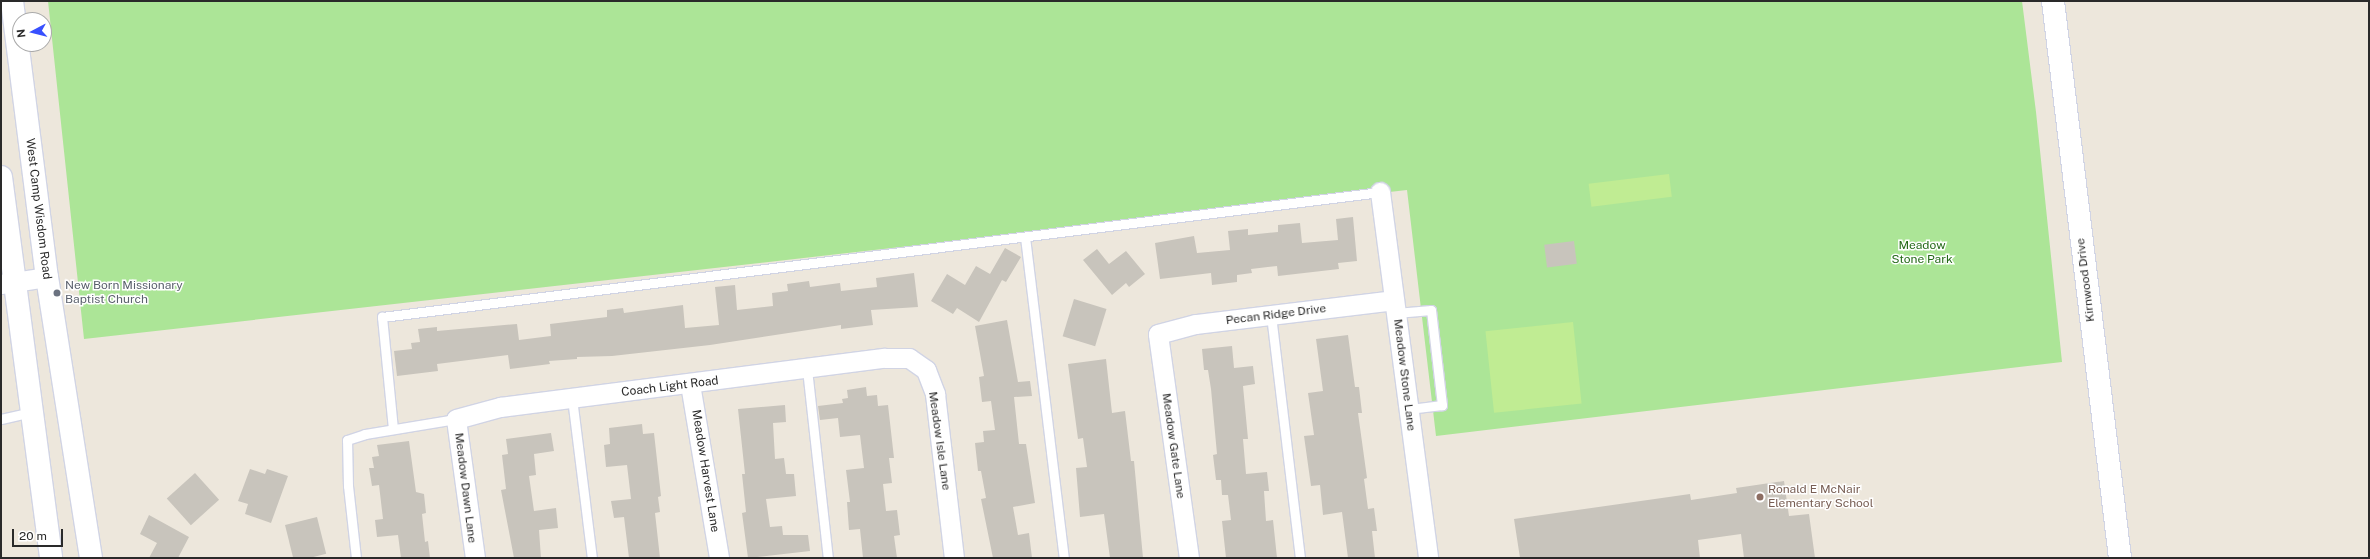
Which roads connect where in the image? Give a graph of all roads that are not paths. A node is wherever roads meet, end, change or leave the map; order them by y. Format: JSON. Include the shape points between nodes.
{"nodes":[{"id":1,"x":12,"y":1,"type":"edge"},
{"id":2,"x":2052,"y":1,"type":"edge"},
{"id":3,"x":1,"y":177,"type":"edge"},
{"id":4,"x":1380,"y":192,"type":"joint"},
{"id":5,"x":1025,"y":237,"type":"junction"},
{"id":6,"x":47,"y":277,"type":"junction"},
{"id":7,"x":8,"y":283,"type":"edge"},
{"id":8,"x":1395,"y":307,"type":"junction"},
{"id":9,"x":1271,"y":315,"type":"junction"},
{"id":10,"x":1158,"y":334,"type":"joint"},
{"id":11,"x":885,"y":358,"type":"joint"},
{"id":12,"x":807,"y":369,"type":"junction"},
{"id":13,"x":690,"y":384,"type":"junction"},
{"id":14,"x":572,"y":398,"type":"junction"},
{"id":15,"x":1408,"y":409,"type":"junction"},
{"id":16,"x":32,"y":412,"type":"junction"},
{"id":17,"x":1,"y":419,"type":"edge"},
{"id":18,"x":456,"y":419,"type":"junction"},
{"id":19,"x":393,"y":429,"type":"junction"},
{"id":20,"x":51,"y":558,"type":"edge"},
{"id":21,"x":91,"y":558,"type":"edge"},
{"id":22,"x":356,"y":558,"type":"edge"},
{"id":23,"x":474,"y":558,"type":"edge"},
{"id":24,"x":592,"y":558,"type":"edge"},
{"id":25,"x":719,"y":558,"type":"edge"},
{"id":26,"x":828,"y":558,"type":"edge"},
{"id":27,"x":954,"y":558,"type":"edge"},
{"id":28,"x":1064,"y":558,"type":"edge"},
{"id":29,"x":1188,"y":558,"type":"edge"},
{"id":30,"x":1300,"y":558,"type":"edge"},
{"id":31,"x":1428,"y":558,"type":"edge"},
{"id":32,"x":2120,"y":558,"type":"edge"}],
"edges":[{"from":1,"to":6,"type":"main road","name":"West Camp Wisdom Road"},
{"from":2,"to":32,"type":"main road","name":"Kirnwood Drive"},
{"from":3,"to":7,"type":"main road"},
{"from":4,"to":5,"type":"lane"},
{"from":4,"to":8,"type":"street","name":"Meadow Stone Lane"},
{"from":5,"to":19,"type":"lane","via":[[382,317]]},
{"from":5,"to":28,"type":"lane"},
{"from":6,"to":7,"type":"street"},
{"from":6,"to":21,"type":"main road","name":"West Camp Wisdom Road"},
{"from":7,"to":16,"type":"main road"},
{"from":8,"to":9,"type":"street","name":"Pecan Ridge Drive"},
{"from":8,"to":15,"type":"street","name":"Meadow Stone Lane"},
{"from":8,"to":15,"type":"lane","via":[[1430,310],[1442,405]]},
{"from":9,"to":10,"type":"street","name":"Pecan Ridge Drive","via":[[1196,324]]},
{"from":9,"to":30,"type":"lane"},
{"from":10,"to":29,"type":"street","name":"Meadow Gate Lane"},
{"from":11,"to":12,"type":"street","name":"Coach Light Road"},
{"from":11,"to":27,"type":"street","name":"Meadow Isle Lane","via":[[909,358],[926,370],[935,394]]},
{"from":12,"to":13,"type":"street","name":"Coach Light Road"},
{"from":12,"to":26,"type":"lane"},
{"from":13,"to":14,"type":"street","name":"Coach Light Road"},
{"from":13,"to":25,"type":"street","name":"Meadow Harvest Lane"},
{"from":14,"to":18,"type":"street","name":"Coach Light Road","via":[[500,407]]},
{"from":14,"to":24,"type":"lane"},
{"from":15,"to":31,"type":"street","name":"Meadow Stone Lane"},
{"from":16,"to":17,"type":"lane"},
{"from":16,"to":20,"type":"main road"},
{"from":18,"to":19,"type":"lane"},
{"from":18,"to":23,"type":"street","name":"Meadow Dawn Lane"},
{"from":19,"to":22,"type":"lane","via":[[347,440],[348,486]]}]}
